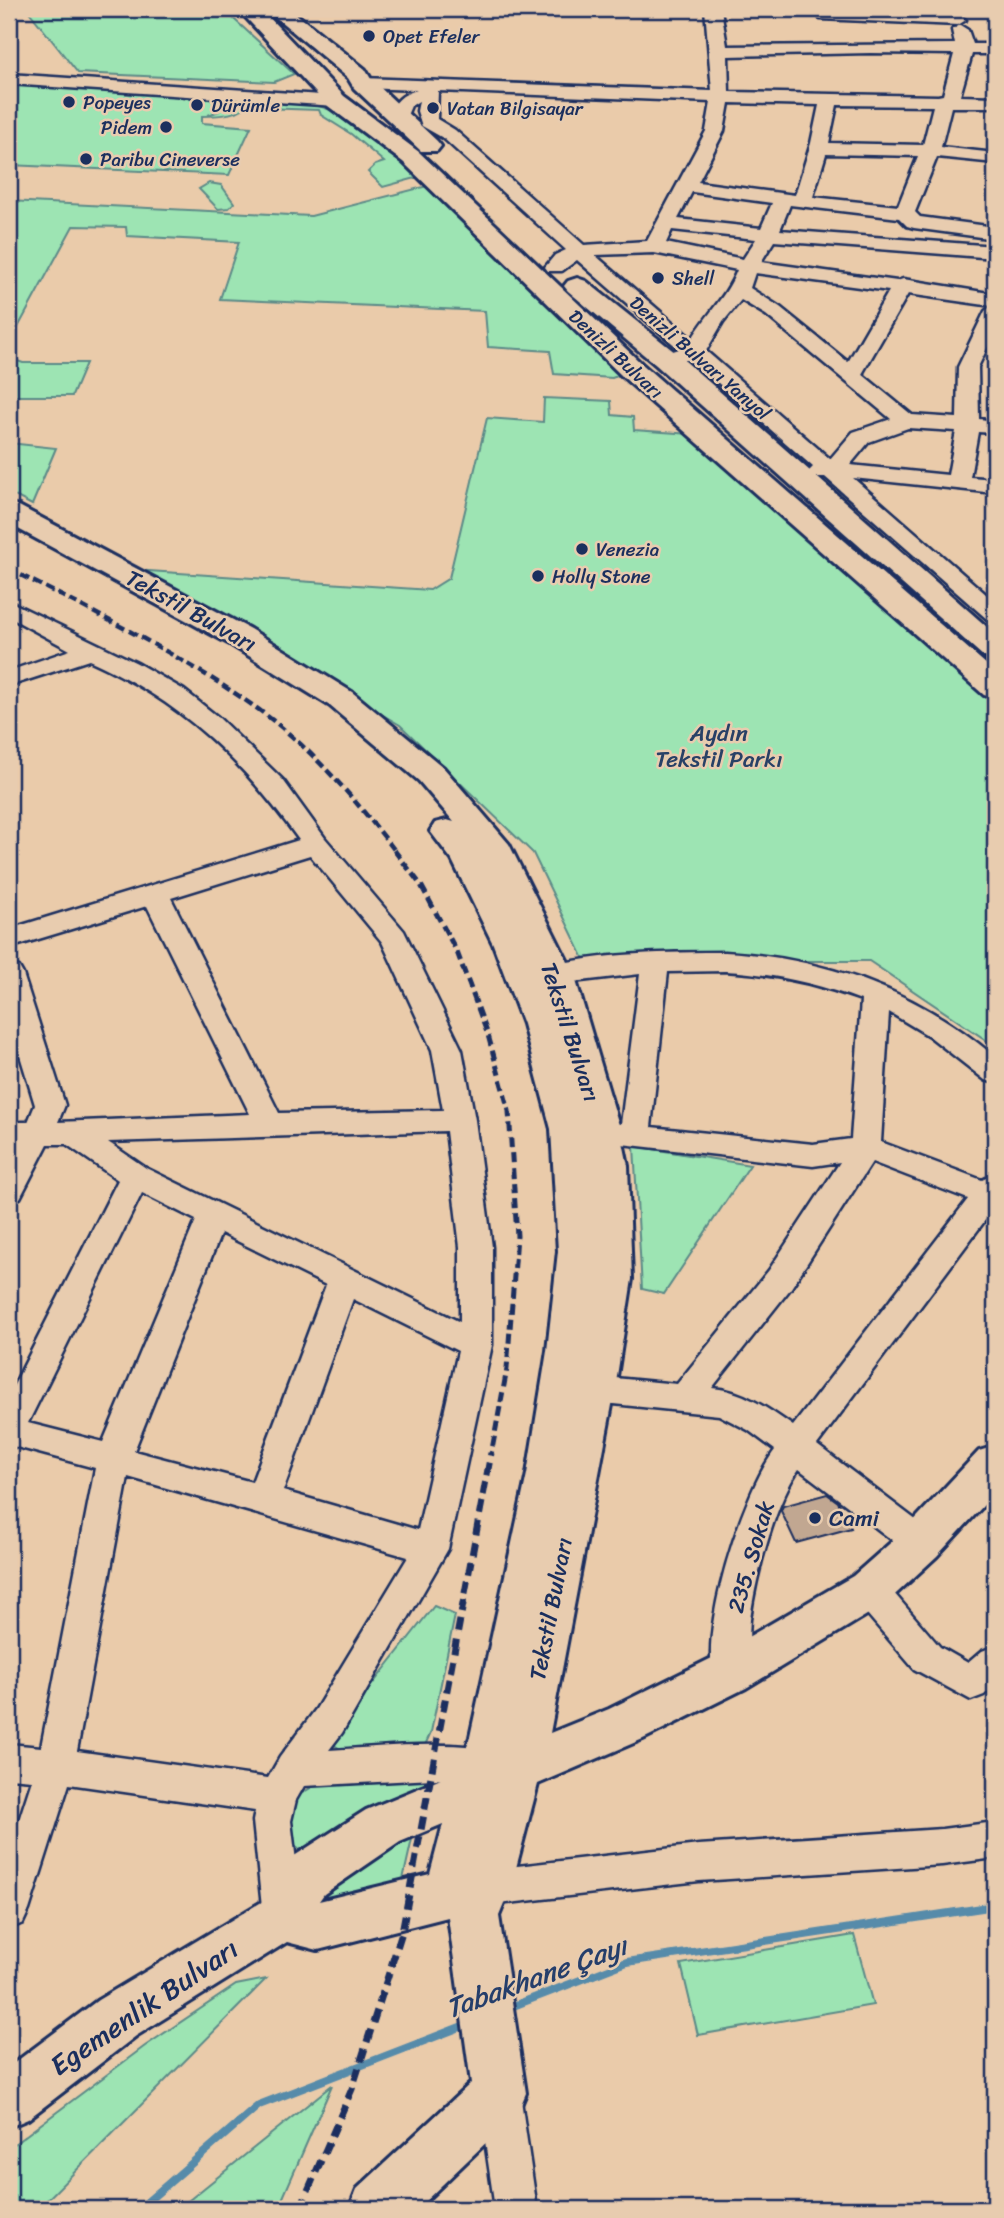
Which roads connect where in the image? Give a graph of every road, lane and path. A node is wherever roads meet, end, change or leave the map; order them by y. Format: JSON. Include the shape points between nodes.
{"nodes":[{"id":1,"x":249,"y":9,"type":"edge"},
{"id":2,"x":276,"y":9,"type":"edge"},
{"id":3,"x":713,"y":9,"type":"edge"},
{"id":4,"x":825,"y":12,"type":"edge"},
{"id":5,"x":955,"y":14,"type":"edge"},
{"id":6,"x":964,"y":47,"type":"junction"},
{"id":7,"x":836,"y":49,"type":"junction"},
{"id":8,"x":995,"y":49,"type":"edge"},
{"id":9,"x":718,"y":51,"type":"junction"},
{"id":10,"x":9,"y":77,"type":"edge"},
{"id":11,"x":430,"y":93,"type":"junction"},
{"id":12,"x":721,"y":97,"type":"junction"},
{"id":13,"x":361,"y":98,"type":"junction"},
{"id":14,"x":829,"y":99,"type":"junction"},
{"id":15,"x":946,"y":100,"type":"junction"},
{"id":16,"x":995,"y":102,"type":"edge"},
{"id":17,"x":818,"y":148,"type":"junction"},
{"id":18,"x":930,"y":150,"type":"junction"},
{"id":19,"x":995,"y":158,"type":"edge"},
{"id":20,"x":686,"y":186,"type":"junction"},
{"id":21,"x":793,"y":200,"type":"junction"},
{"id":22,"x":905,"y":214,"type":"junction"},
{"id":23,"x":666,"y":224,"type":"junction"},
{"id":24,"x":768,"y":235,"type":"junction"},
{"id":25,"x":995,"y":246,"type":"edge"},
{"id":26,"x":654,"y":247,"type":"junction"},
{"id":27,"x":972,"y":250,"type":"junction"},
{"id":28,"x":578,"y":251,"type":"junction"},
{"id":29,"x":748,"y":266,"type":"junction"},
{"id":30,"x":555,"y":267,"type":"junction"},
{"id":31,"x":903,"y":285,"type":"junction"},
{"id":32,"x":739,"y":290,"type":"junction"},
{"id":33,"x":986,"y":298,"type":"edge"},
{"id":34,"x":995,"y":311,"type":"edge"},
{"id":35,"x":695,"y":352,"type":"junction"},
{"id":36,"x":666,"y":359,"type":"junction"},
{"id":37,"x":851,"y":375,"type":"junction"},
{"id":38,"x":906,"y":421,"type":"junction"},
{"id":39,"x":968,"y":425,"type":"junction"},
{"id":40,"x":995,"y":427,"type":"edge"},
{"id":41,"x":827,"y":469,"type":"junction"},
{"id":42,"x":801,"y":477,"type":"junction"},
{"id":43,"x":958,"y":483,"type":"junction"},
{"id":44,"x":995,"y":486,"type":"edge"},
{"id":45,"x":9,"y":512,"type":"edge"},
{"id":46,"x":9,"y":534,"type":"edge"},
{"id":47,"x":9,"y":608,"type":"edge"},
{"id":48,"x":995,"y":614,"type":"edge"},
{"id":49,"x":995,"y":650,"type":"edge"},
{"id":50,"x":90,"y":652,"type":"junction"},
{"id":51,"x":9,"y":679,"type":"edge"},
{"id":52,"x":995,"y":688,"type":"edge"},
{"id":53,"x":316,"y":844,"type":"junction"},
{"id":54,"x":155,"y":894,"type":"junction"},
{"id":55,"x":9,"y":939,"type":"edge"},
{"id":56,"x":655,"y":962,"type":"junction"},
{"id":57,"x":9,"y":974,"type":"edge"},
{"id":58,"x":556,"y":974,"type":"junction"},
{"id":59,"x":876,"y":995,"type":"junction"},
{"id":60,"x":995,"y":1073,"type":"edge"},
{"id":61,"x":460,"y":1120,"type":"junction"},
{"id":62,"x":270,"y":1124,"type":"junction"},
{"id":63,"x":39,"y":1132,"type":"junction"},
{"id":64,"x":602,"y":1132,"type":"junction"},
{"id":65,"x":9,"y":1133,"type":"edge"},
{"id":66,"x":72,"y":1133,"type":"junction"},
{"id":67,"x":865,"y":1148,"type":"junction"},
{"id":68,"x":135,"y":1177,"type":"junction"},
{"id":69,"x":992,"y":1189,"type":"edge"},
{"id":70,"x":9,"y":1190,"type":"edge"},
{"id":71,"x":213,"y":1214,"type":"junction"},
{"id":72,"x":345,"y":1278,"type":"junction"},
{"id":73,"x":476,"y":1345,"type":"junction"},
{"id":74,"x":594,"y":1389,"type":"junction"},
{"id":75,"x":685,"y":1398,"type":"junction"},
{"id":76,"x":9,"y":1430,"type":"edge"},
{"id":77,"x":796,"y":1447,"type":"junction"},
{"id":78,"x":114,"y":1458,"type":"junction"},
{"id":79,"x":995,"y":1464,"type":"edge"},
{"id":80,"x":263,"y":1499,"type":"junction"},
{"id":81,"x":921,"y":1543,"type":"junction"},
{"id":82,"x":431,"y":1549,"type":"junction"},
{"id":83,"x":869,"y":1590,"type":"junction"},
{"id":84,"x":995,"y":1662,"type":"edge"},
{"id":85,"x":729,"y":1672,"type":"junction"},
{"id":86,"x":9,"y":1761,"type":"edge"},
{"id":87,"x":56,"y":1765,"type":"junction"},
{"id":88,"x":493,"y":1774,"type":"junction"},
{"id":89,"x":285,"y":1783,"type":"junction"},
{"id":90,"x":995,"y":1840,"type":"edge"},
{"id":91,"x":471,"y":1905,"type":"junction"},
{"id":92,"x":9,"y":1910,"type":"edge"},
{"id":93,"x":283,"y":1917,"type":"junction"},
{"id":94,"x":496,"y":2073,"type":"junction"},
{"id":95,"x":9,"y":2101,"type":"edge"},
{"id":96,"x":377,"y":2209,"type":"edge"},
{"id":97,"x":516,"y":2209,"type":"edge"}],
"edges":[{"from":1,"to":13,"type":"main road","name":"Denizli Bulvarı"},
{"from":2,"to":13,"type":"main road","name":"Denizli Bulvarı","via":[[357,74]]},
{"from":3,"to":9,"type":"street"},
{"from":4,"to":5,"type":"street"},
{"from":4,"to":7,"type":"street"},
{"from":5,"to":6,"type":"street"},
{"from":6,"to":7,"type":"street"},
{"from":6,"to":8,"type":"street"},
{"from":6,"to":15,"type":"street"},
{"from":7,"to":9,"type":"street"},
{"from":9,"to":12,"type":"street"},
{"from":10,"to":13,"type":"street"},
{"from":11,"to":12,"type":"street"},
{"from":11,"to":13,"type":"street","via":[[407,99],[401,107]]},
{"from":11,"to":28,"type":"street","name":"Denizli Bulvarı Yanyol","via":[[428,122],[449,134]]},
{"from":12,"to":13,"type":"street"},
{"from":12,"to":14,"type":"street"},
{"from":12,"to":20,"type":"street","via":[[715,131]]},
{"from":13,"to":30,"type":"main road","name":"Denizli Bulvarı"},
{"from":13,"to":52,"type":"main road","name":"Denizli Bulvarı","via":[[411,157],[632,370]]},
{"from":14,"to":15,"type":"street"},
{"from":14,"to":17,"type":"street"},
{"from":15,"to":16,"type":"street"},
{"from":15,"to":18,"type":"street"},
{"from":17,"to":18,"type":"street"},
{"from":17,"to":21,"type":"street"},
{"from":18,"to":19,"type":"street"},
{"from":18,"to":22,"type":"street"},
{"from":20,"to":21,"type":"street"},
{"from":20,"to":23,"type":"street"},
{"from":21,"to":22,"type":"street"},
{"from":21,"to":24,"type":"street"},
{"from":22,"to":25,"type":"street","via":[[914,222]]},
{"from":23,"to":24,"type":"street"},
{"from":23,"to":26,"type":"street"},
{"from":24,"to":27,"type":"street"},
{"from":24,"to":29,"type":"street"},
{"from":25,"to":27,"type":"street"},
{"from":26,"to":28,"type":"street"},
{"from":26,"to":29,"type":"street"},
{"from":27,"to":33,"type":"street"},
{"from":28,"to":30,"type":"street","via":[[560,259]]},
{"from":28,"to":35,"type":"street","name":"Denizli Bulvarı Yanyol"},
{"from":29,"to":31,"type":"street"},
{"from":29,"to":32,"type":"street"},
{"from":30,"to":36,"type":"main road","name":"Denizli Bulvarı"},
{"from":31,"to":33,"type":"street"},
{"from":31,"to":37,"type":"street"},
{"from":32,"to":35,"type":"street"},
{"from":32,"to":37,"type":"street","via":[[773,311]]},
{"from":34,"to":39,"type":"street","via":[[968,367]]},
{"from":35,"to":36,"type":"street"},
{"from":35,"to":41,"type":"street","name":"Denizli Bulvarı Yanyol"},
{"from":36,"to":42,"type":"main road","name":"Denizli Bulvarı"},
{"from":37,"to":38,"type":"street"},
{"from":38,"to":39,"type":"street"},
{"from":38,"to":41,"type":"street","via":[[861,437],[841,462]]},
{"from":39,"to":40,"type":"street"},
{"from":39,"to":43,"type":"street"},
{"from":41,"to":42,"type":"street"},
{"from":41,"to":43,"type":"street"},
{"from":41,"to":48,"type":"street","name":"Denizli Bulvarı Yanyol"},
{"from":42,"to":49,"type":"main road","name":"Denizli Bulvarı"},
{"from":43,"to":44,"type":"street"},
{"from":45,"to":58,"type":"main road","name":"Tekstil Bulvarı","via":[[240,636],[341,699],[431,774],[492,844]]},
{"from":46,"to":64,"type":"main road","name":"Tekstil Bulvarı","via":[[178,622],[286,686],[359,741],[414,791],[467,856],[542,1024]]},
{"from":47,"to":50,"type":"street"},
{"from":50,"to":51,"type":"street"},
{"from":50,"to":53,"type":"street","via":[[175,695],[209,722],[274,786]]},
{"from":53,"to":54,"type":"street"},
{"from":53,"to":61,"type":"street","via":[[394,938],[447,1049]]},
{"from":54,"to":55,"type":"street"},
{"from":54,"to":62,"type":"street"},
{"from":56,"to":58,"type":"street"},
{"from":56,"to":59,"type":"street","via":[[758,965],[824,976]]},
{"from":56,"to":64,"type":"street"},
{"from":57,"to":63,"type":"street","via":[[50,1105]]},
{"from":58,"to":64,"type":"main road","name":"Tekstil Bulvarı"},
{"from":59,"to":60,"type":"street","via":[[908,1008]]},
{"from":59,"to":67,"type":"street"},
{"from":61,"to":62,"type":"street"},
{"from":61,"to":73,"type":"street","via":[[475,1247]]},
{"from":62,"to":66,"type":"street"},
{"from":63,"to":65,"type":"street"},
{"from":63,"to":66,"type":"street"},
{"from":63,"to":70,"type":"street"},
{"from":64,"to":67,"type":"street","via":[[813,1155]]},
{"from":64,"to":74,"type":"main road","name":"Tekstil Bulvarı","via":[[608,1166],[611,1279]]},
{"from":64,"to":88,"type":"main road","name":"Tekstil Bulvarı","via":[[578,1251],[549,1474]]},
{"from":66,"to":68,"type":"street"},
{"from":67,"to":69,"type":"street"},
{"from":67,"to":75,"type":"street","via":[[780,1279]]},
{"from":68,"to":71,"type":"street"},
{"from":68,"to":76,"type":"street"},
{"from":69,"to":77,"type":"street","name":"235. Sokak"},
{"from":71,"to":72,"type":"street"},
{"from":71,"to":78,"type":"street"},
{"from":72,"to":73,"type":"street"},
{"from":72,"to":80,"type":"street"},
{"from":73,"to":82,"type":"street"},
{"from":74,"to":75,"type":"street"},
{"from":74,"to":88,"type":"main road","name":"Tekstil Bulvarı","via":[[527,1731]]},
{"from":75,"to":77,"type":"street","via":[[724,1402],[760,1420]]},
{"from":76,"to":78,"type":"street"},
{"from":77,"to":81,"type":"street"},
{"from":77,"to":85,"type":"street","name":"235. Sokak","via":[[760,1513],[743,1567],[733,1609]]},
{"from":78,"to":80,"type":"street"},
{"from":78,"to":87,"type":"street"},
{"from":79,"to":81,"type":"main road"},
{"from":80,"to":82,"type":"street"},
{"from":81,"to":83,"type":"main road"},
{"from":82,"to":89,"type":"street","via":[[329,1721]]},
{"from":83,"to":84,"type":"street","via":[[927,1658],[971,1684]]},
{"from":83,"to":85,"type":"main road"},
{"from":85,"to":88,"type":"main road","via":[[626,1724]]},
{"from":86,"to":87,"type":"street"},
{"from":87,"to":89,"type":"street"},
{"from":87,"to":92,"type":"street"},
{"from":88,"to":89,"type":"street","via":[[433,1762]]},
{"from":88,"to":91,"type":"main road"},
{"from":88,"to":93,"type":"main road","via":[[383,1826],[306,1877]]},
{"from":89,"to":93,"type":"street","via":[[272,1821]]},
{"from":90,"to":91,"type":"street","via":[[698,1863]]},
{"from":91,"to":93,"type":"main road","via":[[318,1926]]},
{"from":91,"to":94,"type":"main road"},
{"from":93,"to":95,"type":"main road","name":"Egemenlik Bulvarı","via":[[117,2018]]},
{"from":94,"to":96,"type":"main road"},
{"from":94,"to":97,"type":"street"}]}
